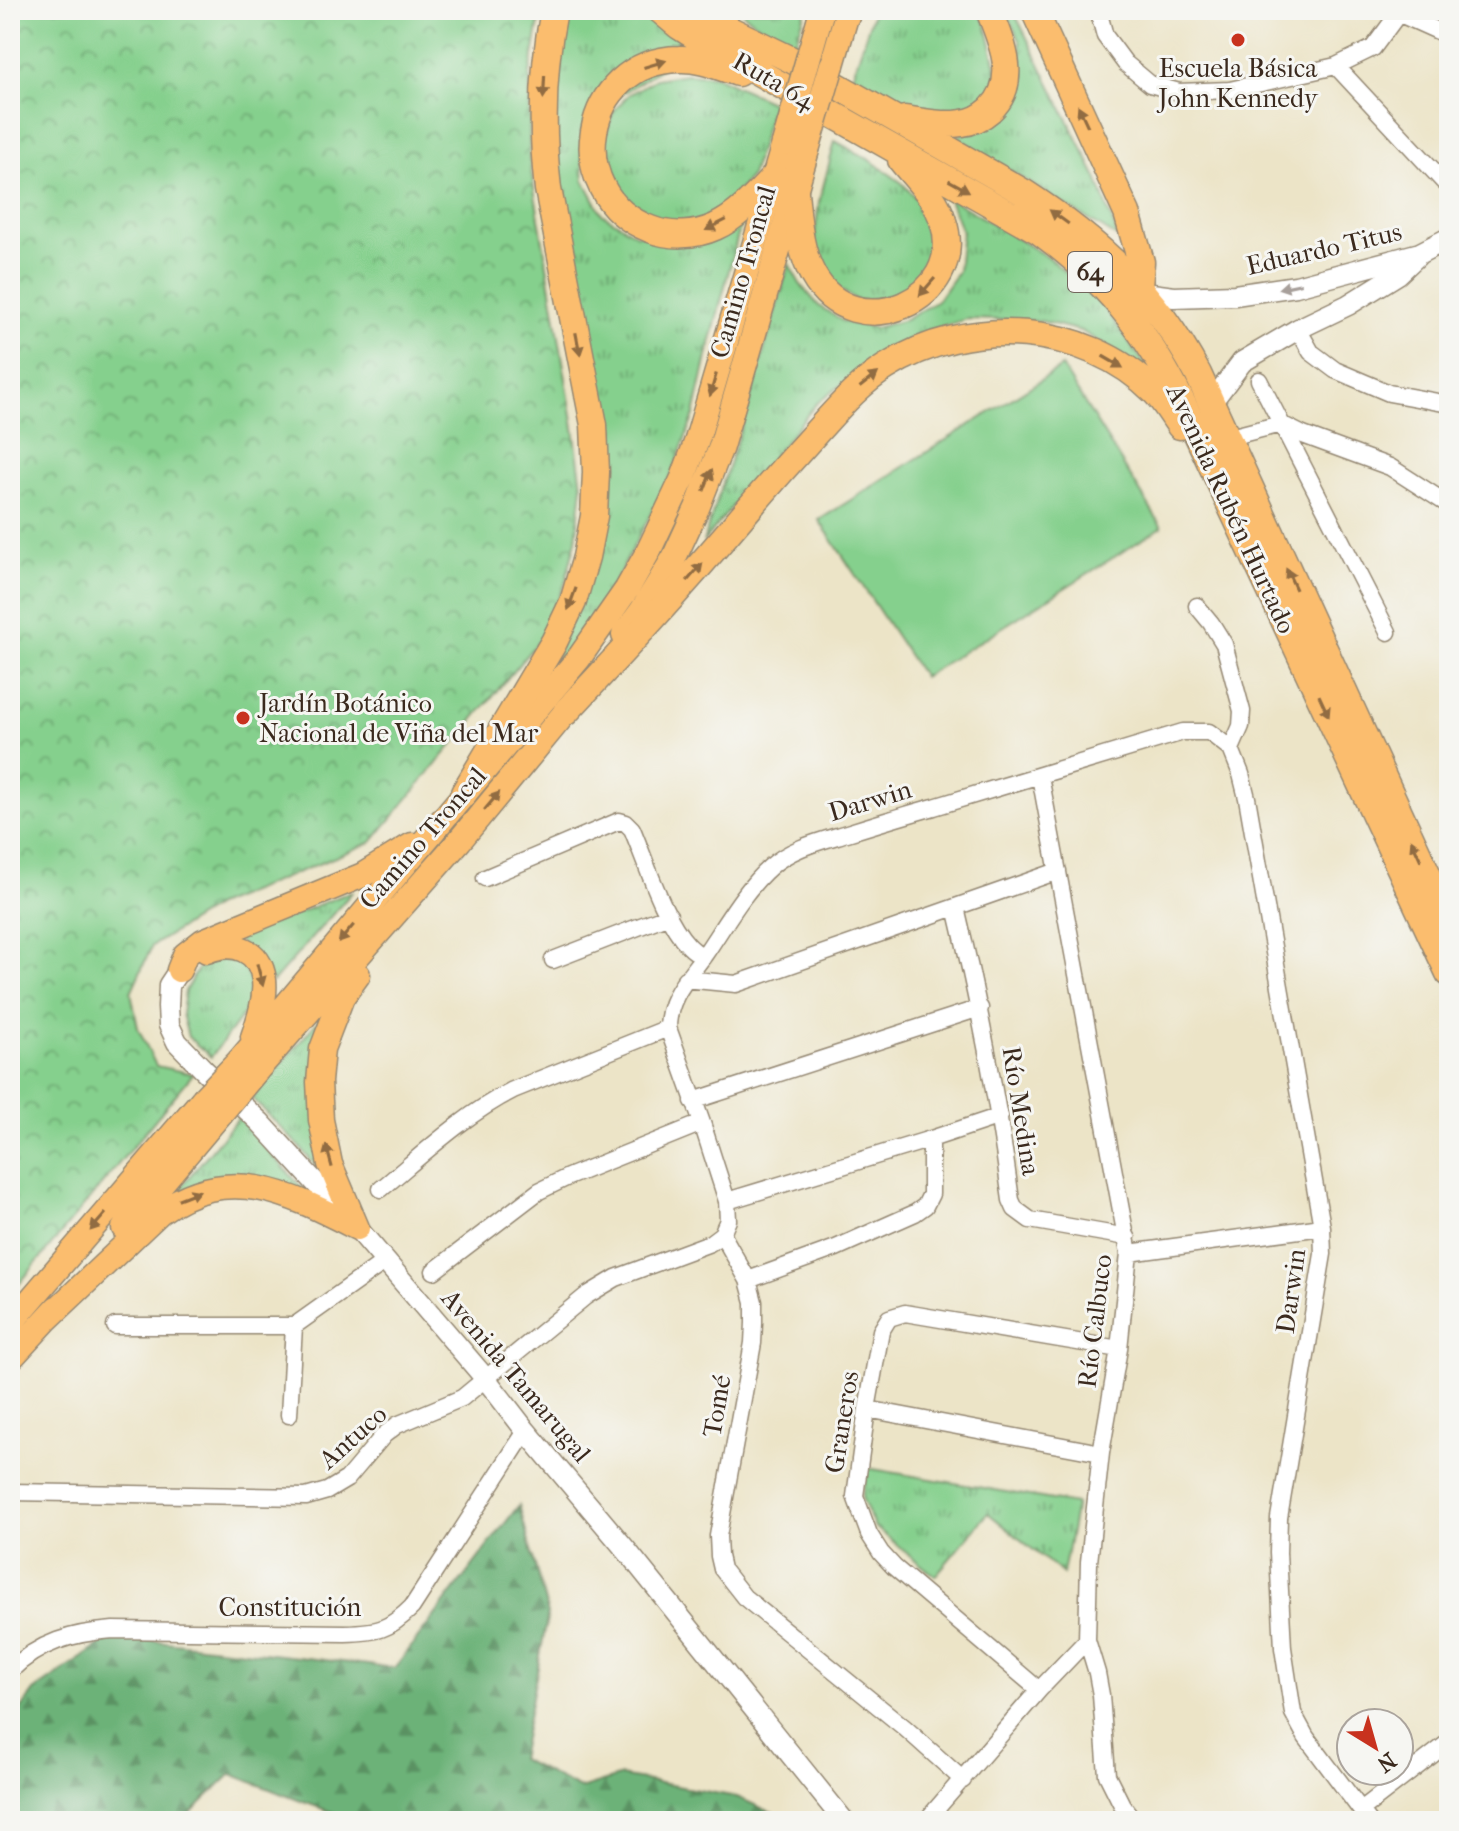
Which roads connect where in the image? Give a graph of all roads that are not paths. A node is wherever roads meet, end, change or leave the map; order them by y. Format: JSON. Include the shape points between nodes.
{"nodes":[{"id":1,"x":554,"y":10,"type":"edge"},
{"id":2,"x":660,"y":10,"type":"edge"},
{"id":3,"x":697,"y":10,"type":"edge"},
{"id":4,"x":735,"y":10,"type":"edge"},
{"id":5,"x":989,"y":10,"type":"edge"},
{"id":6,"x":1034,"y":10,"type":"edge"},
{"id":7,"x":1098,"y":10,"type":"edge"},
{"id":8,"x":842,"y":11,"type":"edge"},
{"id":9,"x":1409,"y":13,"type":"edge"},
{"id":10,"x":1449,"y":36,"type":"edge"},
{"id":11,"x":801,"y":56,"type":"junction"},
{"id":12,"x":1336,"y":66,"type":"junction"},
{"id":13,"x":786,"y":88,"type":"junction"},
{"id":14,"x":894,"y":118,"type":"junction"},
{"id":15,"x":796,"y":147,"type":"junction"},
{"id":16,"x":891,"y":149,"type":"junction"},
{"id":17,"x":1444,"y":182,"type":"dead end"},
{"id":18,"x":785,"y":184,"type":"junction"},
{"id":19,"x":1449,"y":238,"type":"edge"},
{"id":20,"x":1420,"y":253,"type":"junction"},
{"id":21,"x":1337,"y":274,"type":"junction"},
{"id":22,"x":1142,"y":290,"type":"junction"},
{"id":23,"x":1348,"y":305,"type":"junction"},
{"id":24,"x":1298,"y":329,"type":"junction"},
{"id":25,"x":1259,"y":380,"type":"dead end"},
{"id":26,"x":1211,"y":403,"type":"junction"},
{"id":27,"x":1449,"y":404,"type":"edge"},
{"id":28,"x":1281,"y":424,"type":"junction"},
{"id":29,"x":1226,"y":438,"type":"junction"},
{"id":30,"x":1212,"y":469,"type":"junction"},
{"id":31,"x":1449,"y":505,"type":"edge"},
{"id":32,"x":1197,"y":606,"type":"dead end"},
{"id":33,"x":1388,"y":632,"type":"dead end"},
{"id":34,"x":566,"y":712,"type":"junction"},
{"id":35,"x":1231,"y":749,"type":"junction"},
{"id":36,"x":1040,"y":776,"type":"junction"},
{"id":37,"x":464,"y":793,"type":"junction"},
{"id":38,"x":433,"y":832,"type":"junction"},
{"id":39,"x":442,"y":861,"type":"junction"},
{"id":40,"x":1058,"y":871,"type":"junction"},
{"id":41,"x":485,"y":878,"type":"dead end"},
{"id":42,"x":956,"y":907,"type":"junction"},
{"id":43,"x":669,"y":915,"type":"junction"},
{"id":44,"x":1449,"y":921,"type":"edge"},
{"id":45,"x":703,"y":957,"type":"junction"},
{"id":46,"x":553,"y":960,"type":"dead end"},
{"id":47,"x":179,"y":970,"type":"junction"},
{"id":48,"x":1449,"y":973,"type":"edge"},
{"id":49,"x":685,"y":979,"type":"junction"},
{"id":50,"x":980,"y":1008,"type":"junction"},
{"id":51,"x":668,"y":1028,"type":"junction"},
{"id":52,"x":248,"y":1061,"type":"junction"},
{"id":53,"x":693,"y":1101,"type":"junction"},
{"id":54,"x":212,"y":1106,"type":"junction"},
{"id":55,"x":1000,"y":1116,"type":"junction"},
{"id":56,"x":702,"y":1123,"type":"junction"},
{"id":57,"x":931,"y":1139,"type":"junction"},
{"id":58,"x":381,"y":1189,"type":"dead end"},
{"id":59,"x":727,"y":1201,"type":"junction"},
{"id":60,"x":1322,"y":1227,"type":"junction"},
{"id":61,"x":357,"y":1228,"type":"junction"},
{"id":62,"x":722,"y":1234,"type":"junction"},
{"id":63,"x":1128,"y":1245,"type":"junction"},
{"id":64,"x":384,"y":1262,"type":"junction"},
{"id":65,"x":434,"y":1271,"type":"dead end"},
{"id":66,"x":748,"y":1280,"type":"junction"},
{"id":67,"x":46,"y":1320,"type":"junction"},
{"id":68,"x":10,"y":1324,"type":"edge"},
{"id":69,"x":115,"y":1326,"type":"dead end"},
{"id":70,"x":294,"y":1326,"type":"junction"},
{"id":71,"x":1119,"y":1349,"type":"junction"},
{"id":72,"x":10,"y":1359,"type":"edge"},
{"id":73,"x":485,"y":1378,"type":"junction"},
{"id":74,"x":867,"y":1409,"type":"junction"},
{"id":75,"x":289,"y":1415,"type":"dead end"},
{"id":76,"x":526,"y":1431,"type":"junction"},
{"id":77,"x":1101,"y":1453,"type":"junction"},
{"id":78,"x":10,"y":1492,"type":"edge"},
{"id":79,"x":1087,"y":1640,"type":"junction"},
{"id":80,"x":10,"y":1671,"type":"edge"},
{"id":81,"x":1039,"y":1690,"type":"junction"},
{"id":82,"x":1449,"y":1742,"type":"edge"},
{"id":83,"x":963,"y":1780,"type":"junction"},
{"id":84,"x":1365,"y":1815,"type":"edge"},
{"id":85,"x":844,"y":1821,"type":"edge"},
{"id":86,"x":926,"y":1821,"type":"edge"},
{"id":87,"x":1134,"y":1821,"type":"edge"}],
"edges":[{"from":1,"to":37,"type":"highway","one_way":true,"via":[[544,80],[544,153],[594,425],[594,516],[573,602]]},
{"from":2,"to":13,"type":"highway","name":"Ruta 64","number":"64"},
{"from":3,"to":11,"type":"highway","name":"Ruta 64","number":"64","via":[[720,25]]},
{"from":4,"to":11,"type":"highway"},
{"from":5,"to":14,"type":"highway","via":[[1007,72],[994,106],[959,124]]},
{"from":22,"to":6,"type":"highway","one_way":true,"via":[[1141,262],[1127,213]]},
{"from":7,"to":12,"type":"street","via":[[1105,36],[1125,63],[1150,84],[1179,92],[1230,90]]},
{"from":8,"to":11,"type":"main road","name":"Camino Troncal"},
{"from":8,"to":15,"type":"main road","name":"Camino Troncal","bridge":true,"via":[[832,65]]},
{"from":9,"to":10,"type":"street"},
{"from":9,"to":12,"type":"street","via":[[1373,48]]},
{"from":11,"to":14,"type":"highway","name":"Ruta 64","number":"64"},
{"from":11,"to":15,"type":"main road","name":"Camino Troncal","bridge":true},
{"from":12,"to":17,"type":"street"},
{"from":13,"to":16,"type":"highway","name":"Ruta 64","number":"64"},
{"from":18,"to":13,"type":"highway","one_way":true,"via":[[703,232],[656,232],[628,218],[606,196],[594,167],[592,136],[602,106],[621,81],[664,61],[695,60]]},
{"from":22,"to":14,"type":"highway","name":"Avenida Rubén Hurtado","number":"64","one_way":true,"via":[[1059,216]]},
{"from":15,"to":18,"type":"main road","name":"Camino Troncal"},
{"from":16,"to":18,"type":"highway","one_way":true,"via":[[930,194],[946,232],[939,273],[922,295],[897,309],[869,312],[842,304],[820,286]]},
{"from":16,"to":30,"type":"highway","name":"Avenida Rubén Hurtado","number":"64","one_way":true,"via":[[1039,231],[1099,281],[1150,343]]},
{"from":34,"to":18,"type":"main road","name":"Camino Troncal","one_way":true,"via":[[641,612],[697,508],[721,447]]},
{"from":18,"to":37,"type":"main road","name":"Camino Troncal","one_way":true,"via":[[697,440],[654,540],[579,658]]},
{"from":19,"to":20,"type":"street","name":"Eduardo Titus"},
{"from":20,"to":21,"type":"street","name":"Eduardo Titus"},
{"from":20,"to":23,"type":"street","name":"Eduardo Titus","via":[[1398,274]]},
{"from":21,"to":22,"type":"street","name":"Eduardo Titus","one_way":true,"via":[[1243,294],[1174,297]]},
{"from":21,"to":23,"type":"street"},
{"from":22,"to":26,"type":"highway","name":"Avenida Rubén Hurtado","number":"64","via":[[1183,346]]},
{"from":23,"to":24,"type":"street","name":"Eduardo Titus"},
{"from":24,"to":26,"type":"street","name":"Eduardo Titus","via":[[1242,362]]},
{"from":24,"to":27,"type":"street","via":[[1311,352],[1335,370],[1389,393]]},
{"from":25,"to":28,"type":"street"},
{"from":26,"to":29,"type":"highway","name":"Avenida Rubén Hurtado","number":"64"},
{"from":28,"to":29,"type":"street"},
{"from":28,"to":31,"type":"street","via":[[1390,467]]},
{"from":28,"to":33,"type":"street"},
{"from":44,"to":29,"type":"highway","name":"Avenida Rubén Hurtado","number":"64","one_way":true},
{"from":34,"to":30,"type":"highway","one_way":true,"via":[[849,397],[886,367],[928,346],[974,335],[1022,333],[1094,352],[1156,393]]},
{"from":30,"to":48,"type":"highway","name":"Avenida Rubén Hurtado","number":"64","one_way":true},
{"from":32,"to":35,"type":"street","via":[[1224,644],[1242,711]]},
{"from":39,"to":34,"type":"main road","name":"Camino Troncal","one_way":true},
{"from":35,"to":36,"type":"street","name":"Darwin","via":[[1209,732],[1183,732]]},
{"from":35,"to":60,"type":"street","name":"Darwin","via":[[1247,798]]},
{"from":36,"to":40,"type":"street","name":"Río Calbuco"},
{"from":36,"to":45,"type":"street","name":"Darwin","via":[[787,855],[769,867],[740,902]]},
{"from":37,"to":38,"type":"main road","name":"Camino Troncal"},
{"from":38,"to":47,"type":"main road","via":[[363,875],[203,941],[185,955]]},
{"from":38,"to":52,"type":"main road","name":"Camino Troncal","one_way":true},
{"from":39,"to":52,"type":"main road","name":"Camino Troncal"},
{"from":61,"to":39,"type":"main road","one_way":true,"via":[[330,1164],[321,1120],[322,1049],[342,997]]},
{"from":40,"to":42,"type":"street"},
{"from":40,"to":63,"type":"street","name":"Río Calbuco"},
{"from":41,"to":43,"type":"street","via":[[619,821],[632,829]]},
{"from":42,"to":49,"type":"street","via":[[736,984]]},
{"from":42,"to":50,"type":"street","name":"Río Medina"},
{"from":43,"to":45,"type":"street","via":[[689,947]]},
{"from":43,"to":46,"type":"street"},
{"from":45,"to":49,"type":"street"},
{"from":47,"to":52,"type":"main road","one_way":true,"via":[[198,954],[224,945],[245,949],[254,958],[265,981]]},
{"from":47,"to":61,"type":"street","name":"Avenida Tamarugal","via":[[169,985],[168,1007],[177,1042],[260,1122]]},
{"from":49,"to":51,"type":"street","via":[[674,997]]},
{"from":50,"to":53,"type":"street"},
{"from":50,"to":55,"type":"street","name":"Río Medina"},
{"from":51,"to":53,"type":"street"},
{"from":51,"to":58,"type":"street","via":[[491,1102]]},
{"from":52,"to":54,"type":"main road","name":"Camino Troncal","bridge":true},
{"from":53,"to":56,"type":"street"},
{"from":54,"to":67,"type":"main road","name":"Camino Troncal"},
{"from":54,"to":68,"type":"main road","name":"Camino Troncal","one_way":true},
{"from":55,"to":57,"type":"street"},
{"from":55,"to":63,"type":"street","name":"Río Medina","via":[[1015,1209],[1030,1220]]},
{"from":56,"to":59,"type":"street"},
{"from":56,"to":65,"type":"street","via":[[539,1191]]},
{"from":57,"to":59,"type":"street"},
{"from":57,"to":66,"type":"street","via":[[931,1194],[925,1206],[836,1248]]},
{"from":59,"to":62,"type":"street"},
{"from":60,"to":63,"type":"street","name":"Río Medina"},
{"from":60,"to":84,"type":"street","name":"Darwin","via":[[1323,1254],[1279,1518],[1283,1648],[1293,1713]]},
{"from":61,"to":64,"type":"street","name":"Avenida Tamarugal"},
{"from":67,"to":61,"type":"main road","one_way":true,"via":[[160,1212],[194,1192],[252,1187],[307,1202]]},
{"from":62,"to":66,"type":"street","name":"Tomé"},
{"from":62,"to":73,"type":"street","name":"Antuco","via":[[586,1296]]},
{"from":63,"to":71,"type":"street","name":"Río Calbuco"},
{"from":64,"to":70,"type":"street"},
{"from":64,"to":73,"type":"street","name":"Avenida Tamarugal"},
{"from":66,"to":83,"type":"street","name":"Tomé","via":[[754,1302],[753,1343],[718,1536],[722,1569],[744,1597]]},
{"from":67,"to":72,"type":"main road","name":"Camino Troncal"},
{"from":69,"to":70,"type":"street"},
{"from":70,"to":75,"type":"street"},
{"from":71,"to":74,"type":"street","name":"Graneros","via":[[905,1313],[889,1318],[881,1331]]},
{"from":71,"to":77,"type":"street","name":"Río Calbuco"},
{"from":73,"to":76,"type":"street","name":"Avenida Tamarugal"},
{"from":73,"to":78,"type":"street","name":"Antuco","via":[[462,1398],[397,1425],[347,1479],[317,1495]]},
{"from":74,"to":77,"type":"street"},
{"from":74,"to":81,"type":"street","name":"Graneros","via":[[855,1496],[869,1534],[894,1567]]},
{"from":76,"to":80,"type":"street","name":"Constitución","via":[[412,1607],[388,1627],[372,1633],[84,1632],[34,1651]]},
{"from":76,"to":85,"type":"street","name":"Avenida Tamarugal"},
{"from":77,"to":79,"type":"street","name":"Río Calbuco"},
{"from":79,"to":81,"type":"street"},
{"from":79,"to":87,"type":"street","name":"Río Calbuco","via":[[1101,1695],[1107,1775]]},
{"from":81,"to":83,"type":"street"},
{"from":82,"to":84,"type":"street"},
{"from":83,"to":86,"type":"street"}]}
